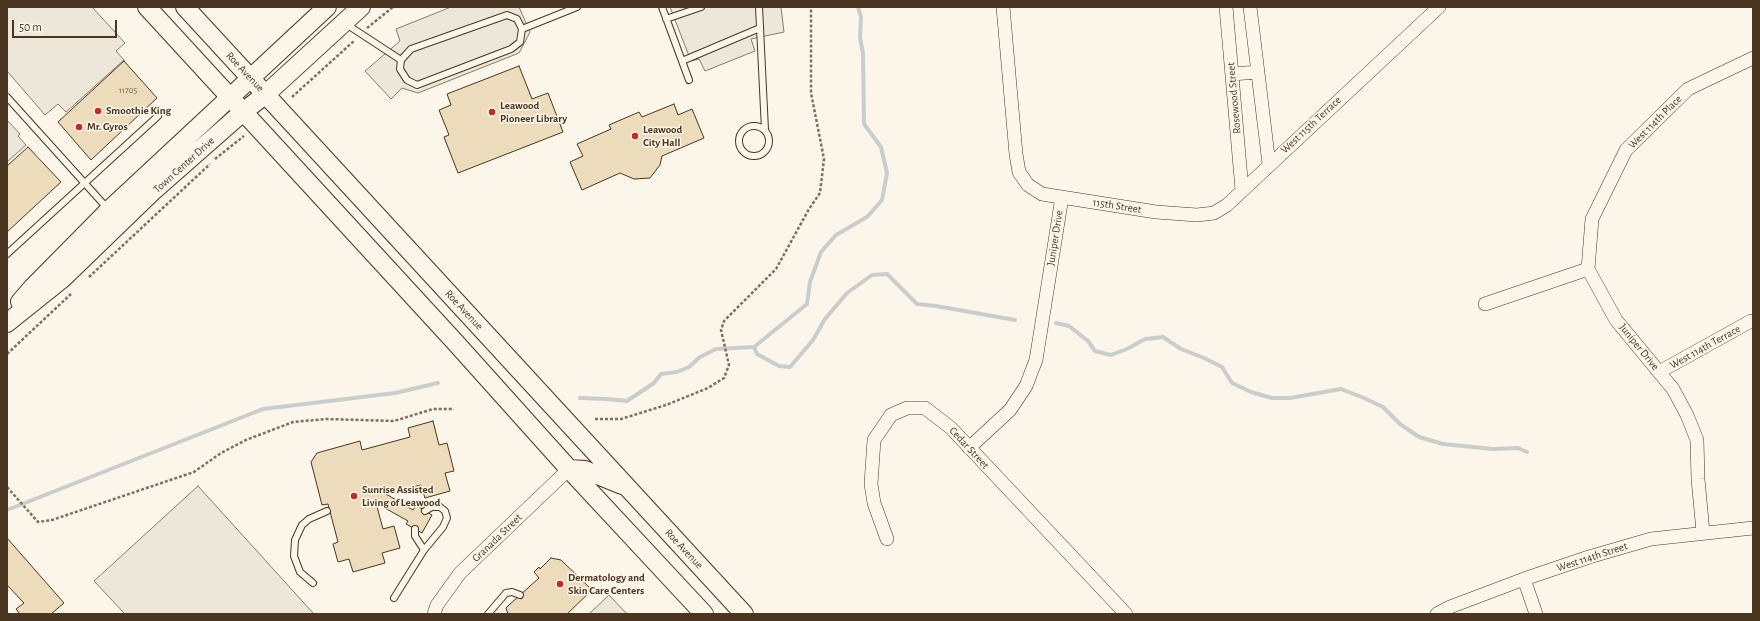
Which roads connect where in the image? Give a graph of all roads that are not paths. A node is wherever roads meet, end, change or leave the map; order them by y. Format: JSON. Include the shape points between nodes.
{"nodes":[{"id":1,"x":147,"y":7,"type":"edge"},
{"id":2,"x":185,"y":7,"type":"edge"},
{"id":3,"x":327,"y":7,"type":"edge"},
{"id":4,"x":361,"y":7,"type":"edge"},
{"id":5,"x":577,"y":7,"type":"edge"},
{"id":6,"x":662,"y":7,"type":"edge"},
{"id":7,"x":702,"y":7,"type":"edge"},
{"id":8,"x":759,"y":7,"type":"edge"},
{"id":9,"x":1003,"y":7,"type":"edge"},
{"id":10,"x":1226,"y":7,"type":"edge"},
{"id":11,"x":1250,"y":7,"type":"edge"},
{"id":12,"x":1439,"y":7,"type":"edge"},
{"id":13,"x":560,"y":10,"type":"edge"},
{"id":14,"x":666,"y":19,"type":"junction"},
{"id":15,"x":344,"y":23,"type":"junction"},
{"id":16,"x":760,"y":28,"type":"junction"},
{"id":17,"x":522,"y":29,"type":"junction"},
{"id":18,"x":1753,"y":58,"type":"edge"},
{"id":19,"x":401,"y":60,"type":"junction"},
{"id":20,"x":682,"y":61,"type":"junction"},
{"id":21,"x":1258,"y":72,"type":"junction"},
{"id":22,"x":1232,"y":74,"type":"junction"},
{"id":23,"x":251,"y":78,"type":"junction"},
{"id":24,"x":689,"y":80,"type":"dead end"},
{"id":25,"x":266,"y":94,"type":"junction"},
{"id":26,"x":7,"y":97,"type":"edge"},
{"id":27,"x":230,"y":97,"type":"junction"},
{"id":28,"x":243,"y":112,"type":"junction"},
{"id":29,"x":158,"y":116,"type":"dead end"},
{"id":30,"x":765,"y":130,"type":"junction"},
{"id":31,"x":1269,"y":164,"type":"junction"},
{"id":32,"x":85,"y":183,"type":"junction"},
{"id":33,"x":1242,"y":190,"type":"junction"},
{"id":34,"x":1062,"y":197,"type":"junction"},
{"id":35,"x":109,"y":210,"type":"junction"},
{"id":36,"x":1172,"y":213,"type":"joint"},
{"id":37,"x":7,"y":254,"type":"edge"},
{"id":38,"x":1588,"y":269,"type":"junction"},
{"id":39,"x":1485,"y":304,"type":"dead end"},
{"id":40,"x":7,"y":319,"type":"edge"},
{"id":41,"x":1751,"y":321,"type":"dead end"},
{"id":42,"x":7,"y":324,"type":"edge"},
{"id":43,"x":1659,"y":372,"type":"junction"},
{"id":44,"x":969,"y":448,"type":"junction"},
{"id":45,"x":569,"y":469,"type":"junction"},
{"id":46,"x":627,"y":486,"type":"junction"},
{"id":47,"x":327,"y":511,"type":"dead end"},
{"id":48,"x":425,"y":511,"type":"dead end"},
{"id":49,"x":1753,"y":528,"type":"edge"},
{"id":50,"x":415,"y":529,"type":"dead end"},
{"id":51,"x":1703,"y":532,"type":"junction"},
{"id":52,"x":888,"y":539,"type":"dead end"},
{"id":53,"x":424,"y":550,"type":"junction"},
{"id":54,"x":1524,"y":580,"type":"junction"},
{"id":55,"x":313,"y":583,"type":"dead end"},
{"id":56,"x":520,"y":595,"type":"dead end"},
{"id":57,"x":394,"y":598,"type":"dead end"},
{"id":58,"x":434,"y":614,"type":"edge"},
{"id":59,"x":488,"y":614,"type":"edge"},
{"id":60,"x":704,"y":614,"type":"edge"},
{"id":61,"x":744,"y":614,"type":"edge"},
{"id":62,"x":1126,"y":614,"type":"edge"},
{"id":63,"x":1437,"y":614,"type":"edge"},
{"id":64,"x":1536,"y":614,"type":"edge"}],
"edges":[{"from":1,"to":27,"type":"main road"},
{"from":2,"to":23,"type":"main road","name":"Roe Avenue"},
{"from":3,"to":23,"type":"main road","name":"Town Center Drive"},
{"from":4,"to":15,"type":"main road","name":"Town Center Drive"},
{"from":5,"to":13,"type":"lane"},
{"from":6,"to":14,"type":"lane"},
{"from":7,"to":14,"type":"lane"},
{"from":8,"to":16,"type":"lane"},
{"from":9,"to":34,"type":"street","name":"Juniper Drive","via":[[1019,172],[1028,185],[1042,194]]},
{"from":10,"to":22,"type":"street","name":"Rosewood Street"},
{"from":11,"to":21,"type":"street"},
{"from":12,"to":31,"type":"street","name":"West 115th Terrace"},
{"from":13,"to":17,"type":"lane"},
{"from":14,"to":20,"type":"lane"},
{"from":15,"to":19,"type":"lane"},
{"from":15,"to":25,"type":"main road","name":"Town Center Drive"},
{"from":16,"to":20,"type":"lane"},
{"from":16,"to":30,"type":"lane"},
{"from":17,"to":19,"type":"lane","via":[[517,19],[507,14],[411,49]]},
{"from":17,"to":19,"type":"lane","via":[[520,42],[511,49],[417,85],[407,80],[400,69]]},
{"from":18,"to":38,"type":"street","name":"West 114th Place","via":[[1688,89],[1626,150],[1592,219]]},
{"from":20,"to":24,"type":"lane"},
{"from":21,"to":22,"type":"street"},
{"from":21,"to":31,"type":"street"},
{"from":22,"to":33,"type":"street","name":"Rosewood Street"},
{"from":23,"to":25,"type":"main road","name":"Roe Avenue"},
{"from":23,"to":27,"type":"main road","name":"Town Center Drive"},
{"from":25,"to":28,"type":"main road","name":"Town Center Drive"},
{"from":25,"to":46,"type":"main road","name":"Roe Avenue"},
{"from":26,"to":32,"type":"lane"},
{"from":27,"to":28,"type":"main road"},
{"from":27,"to":35,"type":"main road","name":"Town Center Drive"},
{"from":28,"to":42,"type":"main road","name":"Town Center Drive","via":[[152,192],[62,279]]},
{"from":28,"to":45,"type":"main road"},
{"from":29,"to":32,"type":"lane"},
{"from":30,"to":30,"type":"lane","via":[[756,126],[746,128],[739,140],[741,149],[754,156],[764,153],[769,144]]},
{"from":31,"to":33,"type":"street","name":"West 115th Terrace"},
{"from":32,"to":35,"type":"lane"},
{"from":32,"to":37,"type":"lane"},
{"from":33,"to":36,"type":"street","name":"West 115th Terrace","via":[[1227,205],[1214,213]]},
{"from":34,"to":36,"type":"street","name":"115th Street"},
{"from":34,"to":44,"type":"street","name":"Juniper Drive","via":[[1036,360],[1026,386],[1010,410]]},
{"from":35,"to":40,"type":"main road","name":"Town Center Drive","via":[[33,287]]},
{"from":38,"to":39,"type":"street"},
{"from":38,"to":43,"type":"street","name":"Juniper Drive","via":[[1616,320]]},
{"from":41,"to":43,"type":"street","name":"West 114th Terrace"},
{"from":43,"to":51,"type":"street","name":"Juniper Drive","via":[[1673,389],[1697,440]]},
{"from":44,"to":52,"type":"street","name":"Cedar Street","via":[[951,428],[925,408],[907,408],[890,415],[874,440],[871,484],[877,515]]},
{"from":44,"to":62,"type":"street","name":"Cedar Street"},
{"from":45,"to":46,"type":"main road","via":[[585,470]]},
{"from":45,"to":58,"type":"street","name":"Granada Street","via":[[460,573],[437,605]]},
{"from":45,"to":60,"type":"main road"},
{"from":46,"to":61,"type":"main road","name":"Roe Avenue"},
{"from":47,"to":55,"type":"lane","via":[[302,525],[295,540],[294,556],[300,572]]},
{"from":48,"to":53,"type":"lane","via":[[432,507],[440,507],[445,511],[447,518],[443,527]]},
{"from":49,"to":51,"type":"street","name":"West 114th Street"},
{"from":50,"to":53,"type":"lane","via":[[415,536]]},
{"from":51,"to":54,"type":"street","name":"West 114th Street","via":[[1651,539]]},
{"from":53,"to":57,"type":"lane"},
{"from":54,"to":63,"type":"street","name":"West 114th Street"},
{"from":54,"to":64,"type":"street"},
{"from":56,"to":59,"type":"lane","via":[[506,593]]}]}
